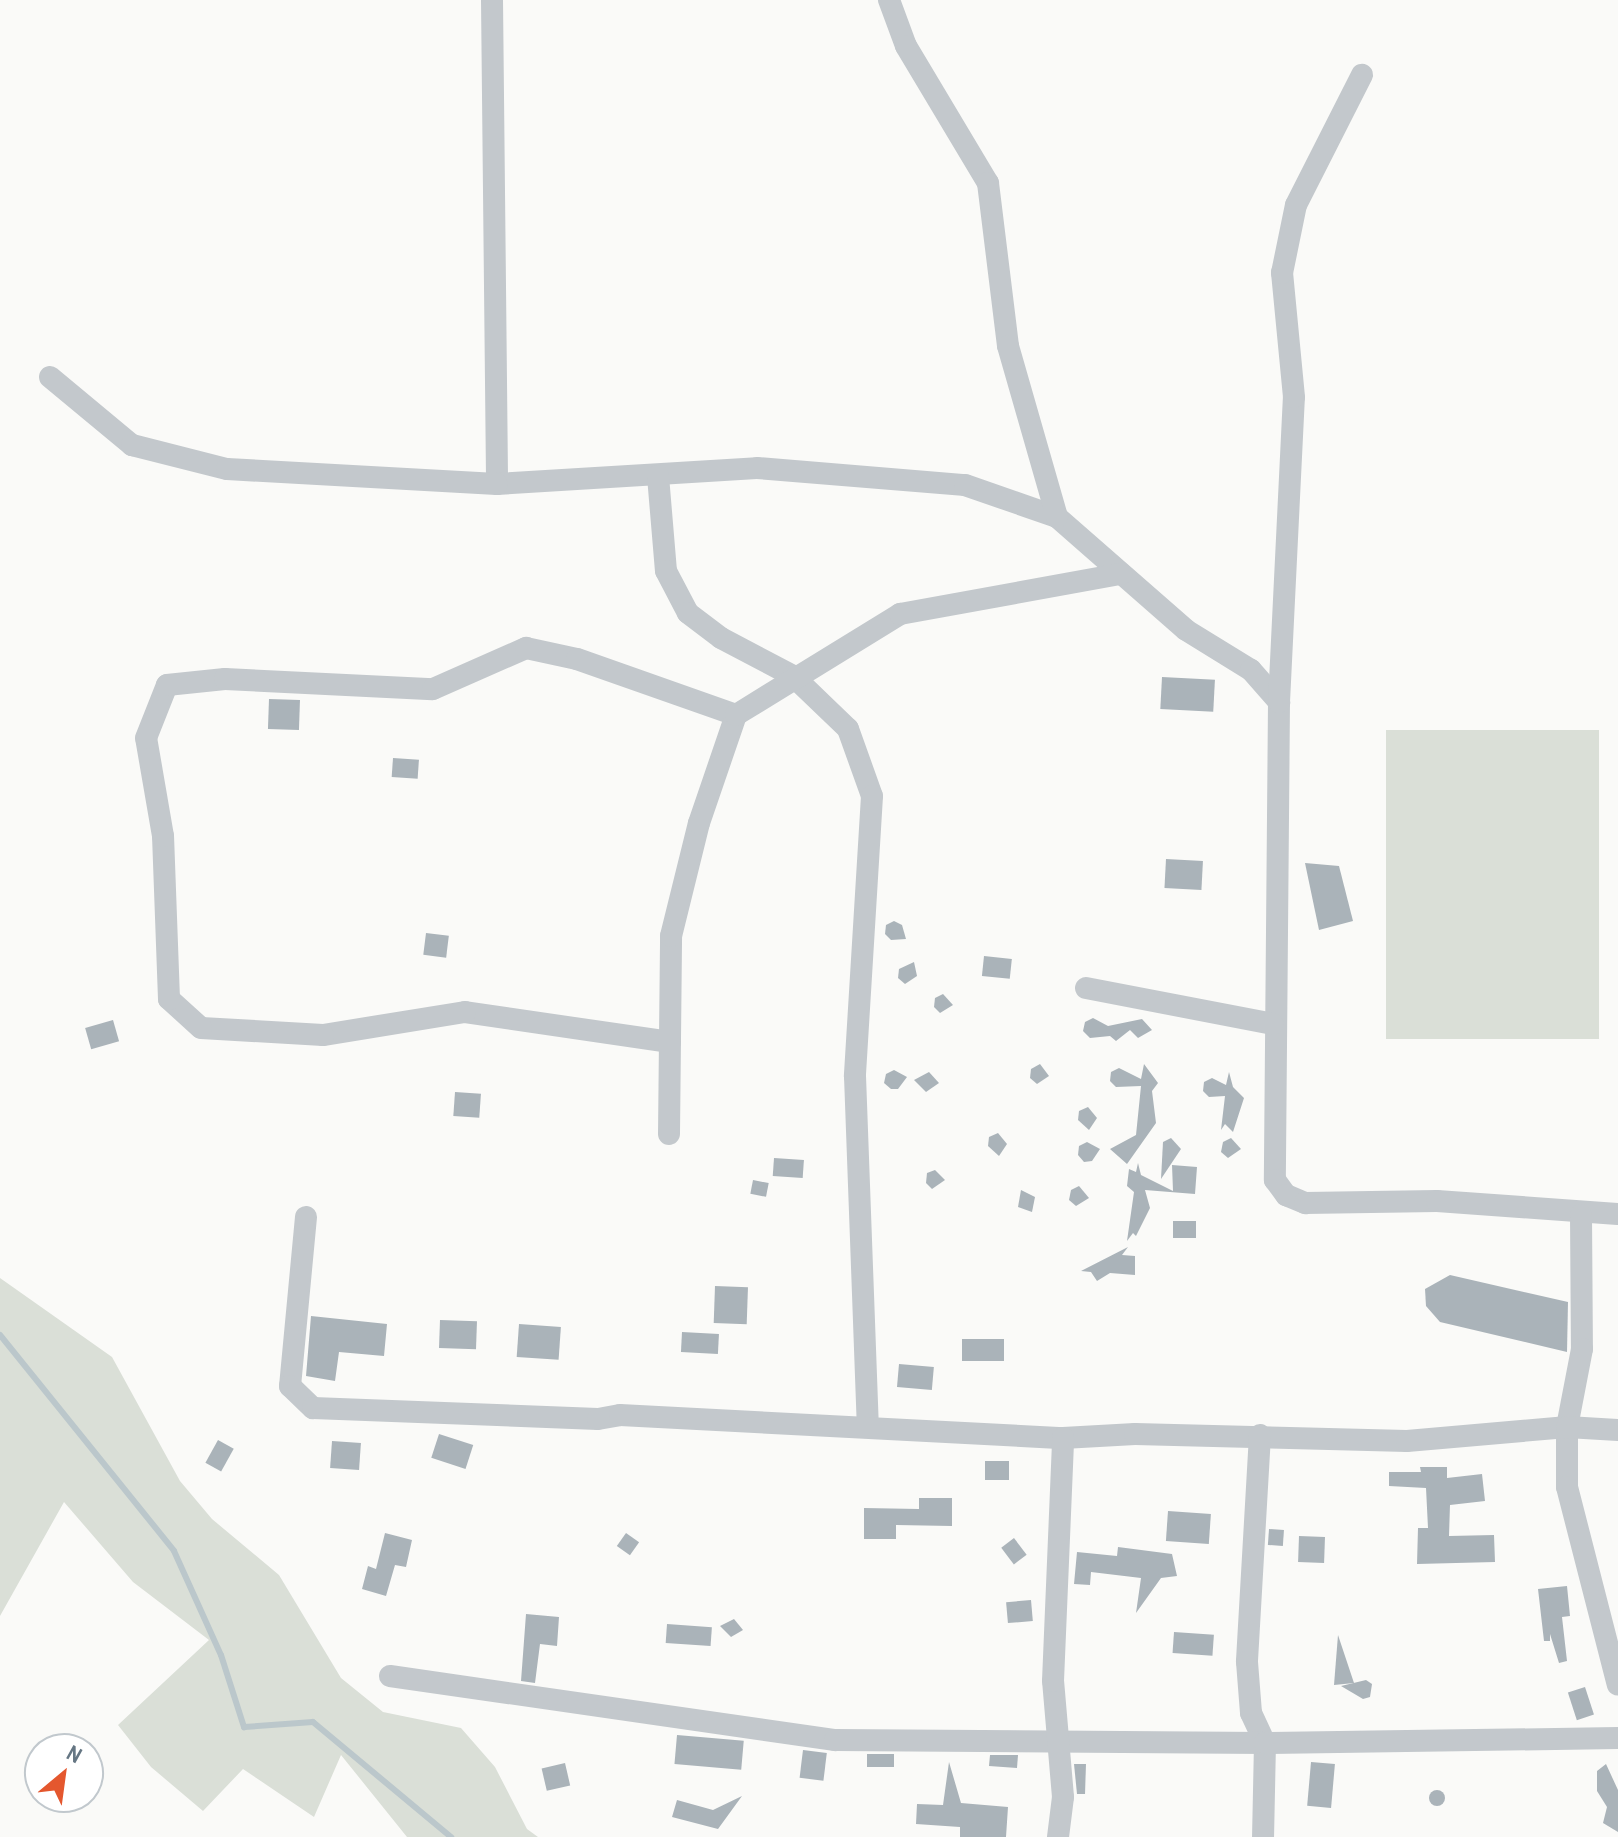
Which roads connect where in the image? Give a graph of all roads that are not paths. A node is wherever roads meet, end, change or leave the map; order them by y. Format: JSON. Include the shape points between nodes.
{"nodes":[{"id":1,"x":492,"y":0,"type":"edge"},
{"id":2,"x":889,"y":0,"type":"edge"},
{"id":3,"x":1362,"y":75,"type":"dead end"},
{"id":4,"x":50,"y":377,"type":"dead end"},
{"id":5,"x":658,"y":476,"type":"junction"},
{"id":6,"x":497,"y":484,"type":"junction"},
{"id":7,"x":1057,"y":517,"type":"junction"},
{"id":8,"x":1121,"y":574,"type":"junction"},
{"id":9,"x":793,"y":676,"type":"junction"},
{"id":10,"x":1279,"y":702,"type":"junction"},
{"id":11,"x":736,"y":715,"type":"junction"},
{"id":12,"x":1086,"y":988,"type":"dead end"},
{"id":13,"x":1273,"y":1024,"type":"junction"},
{"id":14,"x":670,"y":1042,"type":"junction"},
{"id":15,"x":669,"y":1134,"type":"dead end"},
{"id":16,"x":1618,"y":1214,"type":"edge"},
{"id":17,"x":1581,"y":1215,"type":"junction"},
{"id":18,"x":306,"y":1217,"type":"dead end"},
{"id":19,"x":868,"y":1427,"type":"junction"},
{"id":20,"x":1567,"y":1427,"type":"junction"},
{"id":21,"x":1618,"y":1430,"type":"edge"},
{"id":22,"x":1260,"y":1435,"type":"junction"},
{"id":23,"x":1063,"y":1438,"type":"junction"},
{"id":24,"x":1617,"y":1675,"type":"edge"},
{"id":25,"x":390,"y":1676,"type":"dead end"},
{"id":26,"x":1618,"y":1738,"type":"edge"},
{"id":27,"x":1060,"y":1743,"type":"junction"},
{"id":28,"x":1265,"y":1743,"type":"junction"},
{"id":29,"x":1058,"y":1837,"type":"edge"},
{"id":30,"x":1263,"y":1837,"type":"edge"}],
"edges":[{"from":1,"to":6,"type":"street"},
{"from":2,"to":7,"type":"street","via":[[906,46],[988,183],[1008,346]]},
{"from":3,"to":10,"type":"street","via":[[1296,205],[1282,273],[1294,397]]},
{"from":4,"to":6,"type":"street","via":[[132,445],[227,469]]},
{"from":5,"to":6,"type":"street"},
{"from":5,"to":7,"type":"street","via":[[757,468],[965,485]]},
{"from":5,"to":9,"type":"street","via":[[666,571],[688,613],[721,638]]},
{"from":7,"to":8,"type":"street"},
{"from":8,"to":9,"type":"street","via":[[900,614]]},
{"from":8,"to":10,"type":"street","via":[[1186,630],[1251,670]]},
{"from":9,"to":11,"type":"street"},
{"from":9,"to":19,"type":"street","via":[[848,729],[872,796],[855,1076]]},
{"from":10,"to":13,"type":"street"},
{"from":11,"to":14,"type":"street","via":[[699,823],[671,936]]},
{"from":11,"to":14,"type":"street","via":[[577,659],[526,648],[433,689],[225,679],[167,685],[146,738],[163,836],[169,999],[201,1028],[323,1035],[465,1012]]},
{"from":12,"to":13,"type":"street"},
{"from":13,"to":17,"type":"street","via":[[1275,1180],[1286,1195],[1305,1203],[1437,1201]]},
{"from":14,"to":15,"type":"street"},
{"from":16,"to":17,"type":"street"},
{"from":17,"to":20,"type":"street","via":[[1582,1349]]},
{"from":18,"to":19,"type":"street","via":[[290,1386],[313,1408]]},
{"from":19,"to":23,"type":"street"},
{"from":20,"to":21,"type":"street"},
{"from":20,"to":22,"type":"street","via":[[1407,1441]]},
{"from":20,"to":24,"type":"street","via":[[1567,1487]]},
{"from":22,"to":23,"type":"street"},
{"from":22,"to":28,"type":"street","via":[[1247,1662],[1251,1713]]},
{"from":23,"to":27,"type":"street","via":[[1053,1681]]},
{"from":25,"to":27,"type":"street","via":[[835,1740]]},
{"from":26,"to":28,"type":"street"},
{"from":27,"to":28,"type":"street"},
{"from":27,"to":29,"type":"street"},
{"from":28,"to":30,"type":"street"}]}
